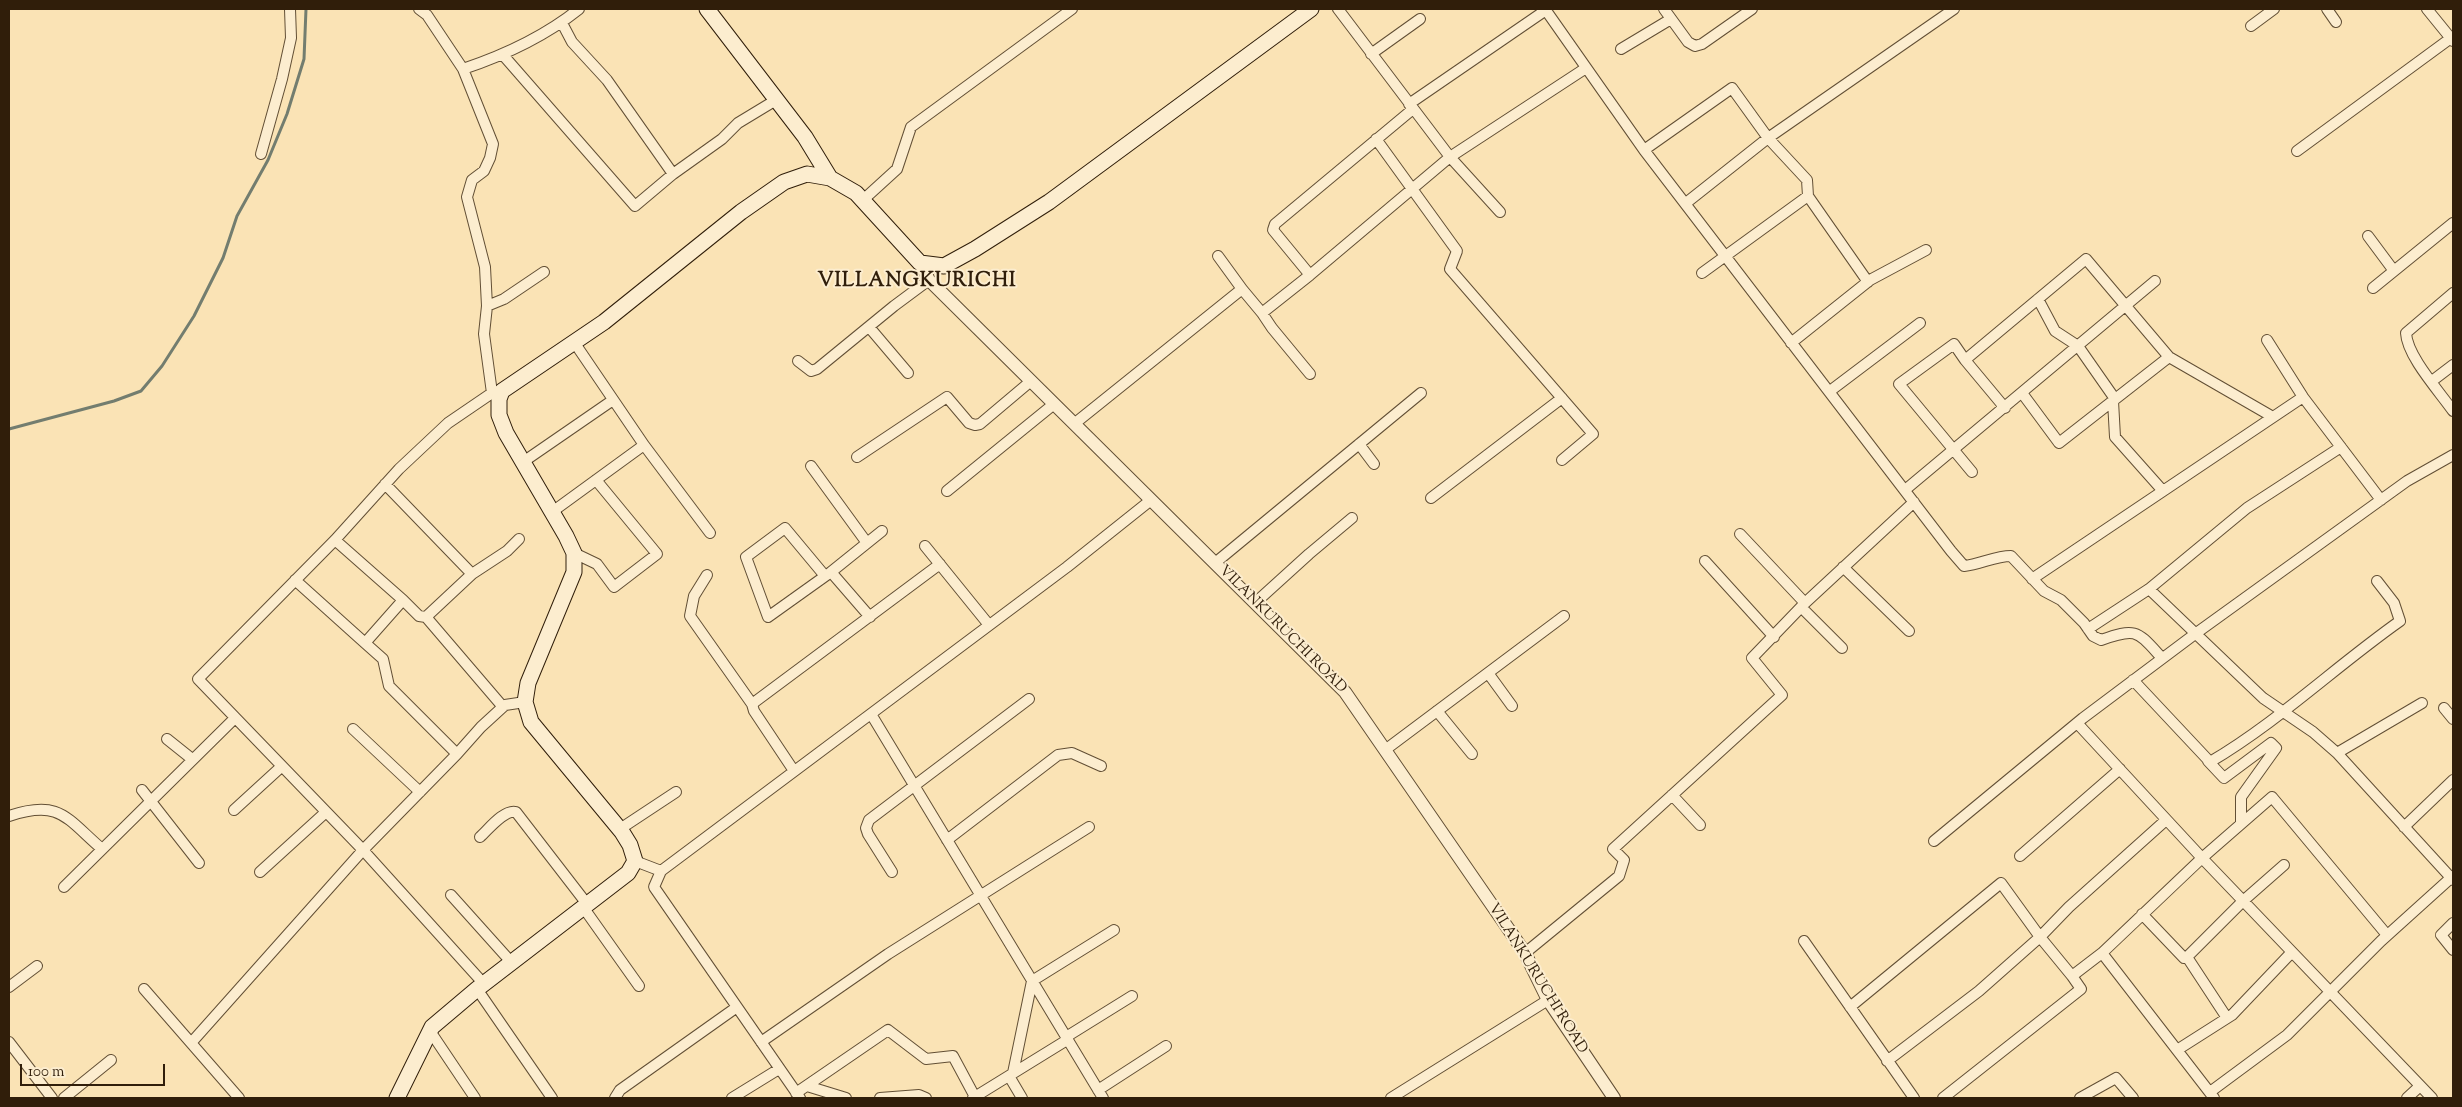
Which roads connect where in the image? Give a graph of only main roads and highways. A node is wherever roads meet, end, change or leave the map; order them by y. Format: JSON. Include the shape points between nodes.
{"nodes":[{"id":1,"x":707,"y":9,"type":"edge"},
{"id":2,"x":1311,"y":9,"type":"edge"},
{"id":3,"x":830,"y":178,"type":"junction"},
{"id":4,"x":397,"y":1098,"type":"edge"}],
"edges":[{"from":1,"to":3,"type":"main road","via":[[805,137]]},
{"from":2,"to":3,"type":"main road","via":[[1049,202],[944,266],[920,263],[856,192]]},
{"from":3,"to":4,"type":"main road","via":[[807,174],[784,182],[574,342],[495,396],[499,415],[574,553],[574,572],[528,683],[525,702],[531,722],[620,830],[630,844],[635,861],[628,873],[439,1020],[430,1031]]}]}
